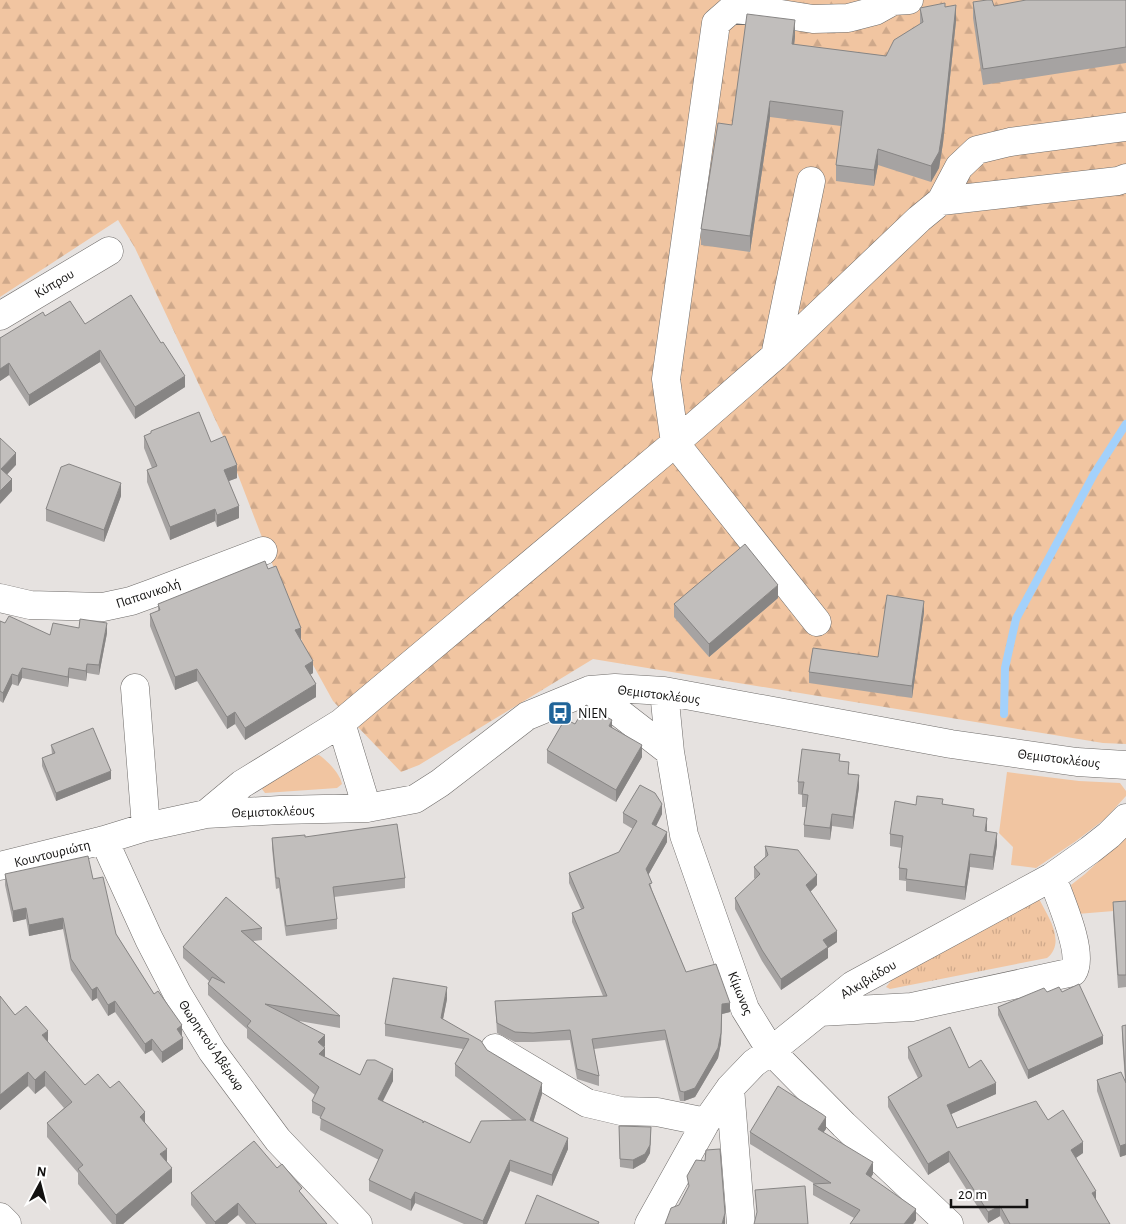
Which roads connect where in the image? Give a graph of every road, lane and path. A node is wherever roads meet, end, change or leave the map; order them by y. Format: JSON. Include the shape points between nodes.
{"nodes":[{"id":1,"x":909,"y":0,"type":"edge"},
{"id":2,"x":1126,"y":128,"type":"edge"},
{"id":3,"x":1126,"y":178,"type":"edge"},
{"id":4,"x":811,"y":181,"type":"dead end"},
{"id":5,"x":941,"y":201,"type":"junction"},
{"id":6,"x":108,"y":251,"type":"dead end"},
{"id":7,"x":0,"y":316,"type":"edge"},
{"id":8,"x":775,"y":356,"type":"junction"},
{"id":9,"x":675,"y":443,"type":"junction"},
{"id":10,"x":263,"y":551,"type":"dead end"},
{"id":11,"x":0,"y":598,"type":"edge"},
{"id":12,"x":817,"y":622,"type":"dead end"},
{"id":13,"x":135,"y":688,"type":"dead end"},
{"id":14,"x":590,"y":690,"type":"junction"},
{"id":15,"x":664,"y":691,"type":"junction"},
{"id":16,"x":341,"y":723,"type":"junction"},
{"id":17,"x":670,"y":752,"type":"junction"},
{"id":18,"x":1126,"y":765,"type":"edge"},
{"id":19,"x":367,"y":808,"type":"junction"},
{"id":20,"x":206,"y":814,"type":"junction"},
{"id":21,"x":1126,"y":818,"type":"edge"},
{"id":22,"x":146,"y":826,"type":"junction"},
{"id":23,"x":104,"y":840,"type":"junction"},
{"id":24,"x":0,"y":866,"type":"edge"},
{"id":25,"x":1052,"y":877,"type":"junction"},
{"id":26,"x":819,"y":1012,"type":"junction"},
{"id":27,"x":496,"y":1048,"type":"dead end"},
{"id":28,"x":771,"y":1051,"type":"junction"},
{"id":29,"x":730,"y":1088,"type":"junction"},
{"id":30,"x":706,"y":1122,"type":"junction"},
{"id":31,"x":0,"y":1217,"type":"edge"},
{"id":32,"x":7,"y":1224,"type":"edge"},
{"id":33,"x":358,"y":1224,"type":"edge"},
{"id":34,"x":648,"y":1224,"type":"edge"},
{"id":35,"x":741,"y":1224,"type":"edge"},
{"id":36,"x":949,"y":1224,"type":"edge"}],
"edges":[{"from":1,"to":9,"type":"street","via":[[893,1],[875,11],[848,18],[813,19],[732,9],[716,23],[666,379]]},
{"from":2,"to":5,"type":"street","via":[[1010,142],[977,150],[959,167]]},
{"from":3,"to":5,"type":"street"},
{"from":4,"to":8,"type":"street"},
{"from":5,"to":8,"type":"street"},
{"from":6,"to":7,"type":"street","name":"Κύπρου"},
{"from":8,"to":9,"type":"street"},
{"from":9,"to":12,"type":"street"},
{"from":9,"to":16,"type":"street"},
{"from":10,"to":11,"type":"street","name":"Παπανικολή","via":[[153,593],[103,607],[30,605]]},
{"from":13,"to":22,"type":"street"},
{"from":14,"to":15,"type":"street","name":"Θεμιστοκλέους"},
{"from":14,"to":17,"type":"street"},
{"from":14,"to":19,"type":"street","name":"Θεμιστοκλέους","via":[[527,716],[415,799]]},
{"from":15,"to":17,"type":"street","name":"Κίμωνος"},
{"from":15,"to":18,"type":"street","name":"Θεμιστοκλέους","via":[[951,744],[1077,762]]},
{"from":16,"to":19,"type":"street"},
{"from":16,"to":20,"type":"street","via":[[242,784]]},
{"from":17,"to":28,"type":"street","name":"Κίμωνος","via":[[684,835],[745,1009]]},
{"from":19,"to":20,"type":"street","name":"Θεμιστοκλέους"},
{"from":20,"to":22,"type":"street","name":"Θεμιστοκλέους"},
{"from":21,"to":25,"type":"street","name":"Αλκιβιάδου","via":[[1110,835]]},
{"from":22,"to":23,"type":"street","name":"Θεμιστοκλέους"},
{"from":23,"to":24,"type":"street","name":"Κουντουριώτη"},
{"from":23,"to":33,"type":"street","name":"Θωρηκτού Αβέρωφ","via":[[149,939],[212,1051],[278,1140]]},
{"from":25,"to":26,"type":"street","name":"Αλκιβιάδου","via":[[853,985]]},
{"from":25,"to":26,"type":"street","via":[[1074,941],[1076,967],[1073,972],[912,1007]]},
{"from":26,"to":28,"type":"street","name":"Αλκιβιάδου"},
{"from":27,"to":30,"type":"street","via":[[588,1103],[621,1111],[657,1112]]},
{"from":28,"to":29,"type":"street","name":"Αλκιβιάδου"},
{"from":28,"to":36,"type":"street","name":"Κίμωνος"},
{"from":29,"to":30,"type":"street","name":"Αλκιβιάδου"},
{"from":29,"to":35,"type":"street"},
{"from":30,"to":34,"type":"street","name":"Αλκιβιάδου"},
{"from":31,"to":32,"type":"street"}]}
